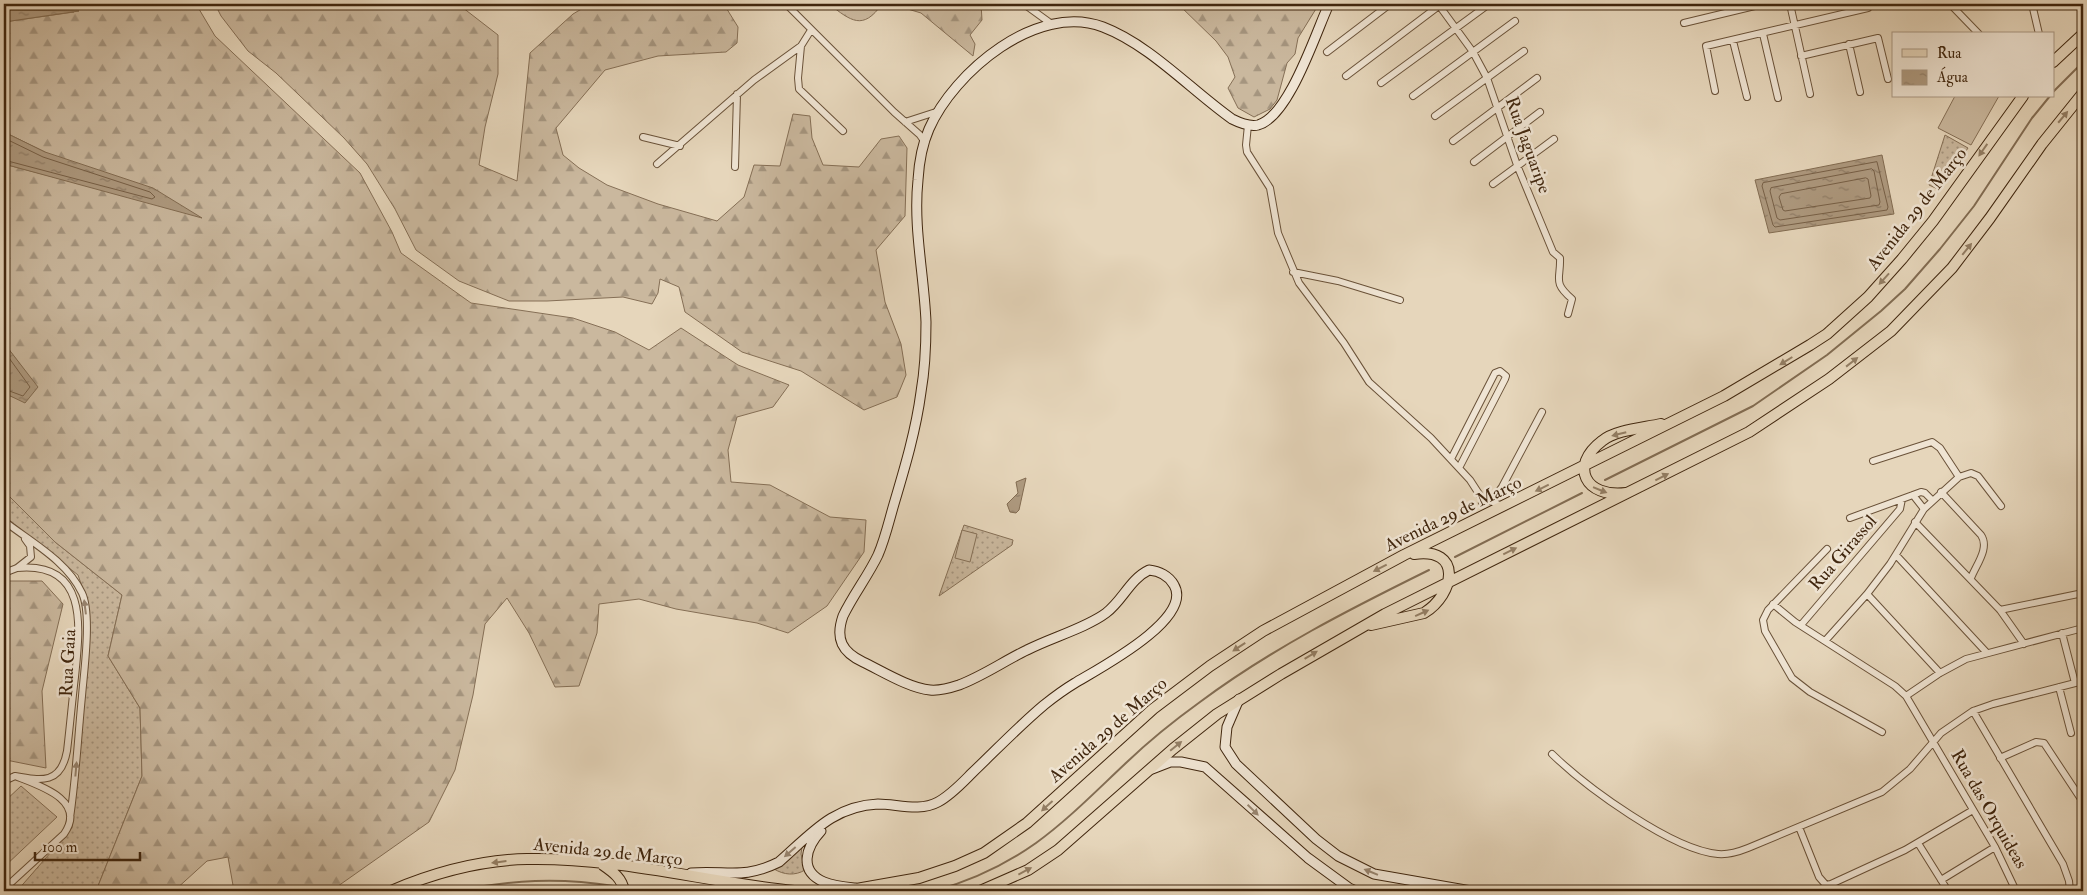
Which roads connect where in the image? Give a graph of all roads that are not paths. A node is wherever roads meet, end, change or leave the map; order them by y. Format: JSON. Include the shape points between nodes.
{"nodes":[{"id":1,"x":786,"y":4,"type":"edge"},
{"id":2,"x":1024,"y":4,"type":"edge"},
{"id":3,"x":1329,"y":4,"type":"edge"},
{"id":4,"x":1390,"y":4,"type":"edge"},
{"id":5,"x":1439,"y":4,"type":"edge"},
{"id":6,"x":1489,"y":4,"type":"edge"},
{"id":7,"x":1762,"y":4,"type":"edge"},
{"id":8,"x":1790,"y":4,"type":"edge"},
{"id":9,"x":1950,"y":4,"type":"edge"},
{"id":10,"x":2032,"y":4,"type":"edge"},
{"id":11,"x":1868,"y":8,"type":"dead end"},
{"id":12,"x":1515,"y":20,"type":"dead end"},
{"id":13,"x":1684,"y":23,"type":"dead end"},
{"id":14,"x":1053,"y":25,"type":"junction"},
{"id":15,"x":1795,"y":26,"type":"junction"},
{"id":16,"x":1456,"y":28,"type":"junction"},
{"id":17,"x":812,"y":30,"type":"junction"},
{"id":18,"x":1977,"y":32,"type":"edge"},
{"id":19,"x":2039,"y":32,"type":"edge"},
{"id":20,"x":1763,"y":34,"type":"junction"},
{"id":21,"x":2083,"y":34,"type":"edge"},
{"id":22,"x":1734,"y":41,"type":"junction"},
{"id":23,"x":1849,"y":44,"type":"junction"},
{"id":24,"x":801,"y":46,"type":"junction"},
{"id":25,"x":1524,"y":51,"type":"dead end"},
{"id":26,"x":1327,"y":52,"type":"dead end"},
{"id":27,"x":1473,"y":52,"type":"junction"},
{"id":28,"x":1801,"y":56,"type":"junction"},
{"id":29,"x":2054,"y":61,"type":"edge"},
{"id":30,"x":1346,"y":76,"type":"dead end"},
{"id":31,"x":1487,"y":78,"type":"junction"},
{"id":32,"x":1537,"y":78,"type":"dead end"},
{"id":33,"x":1888,"y":79,"type":"dead end"},
{"id":34,"x":1381,"y":83,"type":"dead end"},
{"id":35,"x":1715,"y":91,"type":"dead end"},
{"id":36,"x":1860,"y":92,"type":"dead end"},
{"id":37,"x":2083,"y":93,"type":"edge"},
{"id":38,"x":737,"y":94,"type":"junction"},
{"id":39,"x":1810,"y":94,"type":"dead end"},
{"id":40,"x":1413,"y":96,"type":"dead end"},
{"id":41,"x":1747,"y":97,"type":"dead end"},
{"id":42,"x":1778,"y":98,"type":"dead end"},
{"id":43,"x":2023,"y":98,"type":"edge"},
{"id":44,"x":1497,"y":107,"type":"junction"},
{"id":45,"x":939,"y":110,"type":"junction"},
{"id":46,"x":1540,"y":112,"type":"dead end"},
{"id":47,"x":1435,"y":116,"type":"dead end"},
{"id":48,"x":905,"y":122,"type":"junction"},
{"id":49,"x":1248,"y":125,"type":"junction"},
{"id":50,"x":843,"y":131,"type":"dead end"},
{"id":51,"x":1507,"y":136,"type":"junction"},
{"id":52,"x":643,"y":137,"type":"dead end"},
{"id":53,"x":1554,"y":139,"type":"dead end"},
{"id":54,"x":924,"y":141,"type":"junction"},
{"id":55,"x":1453,"y":141,"type":"dead end"},
{"id":56,"x":680,"y":146,"type":"junction"},
{"id":57,"x":1474,"y":162,"type":"dead end"},
{"id":58,"x":657,"y":164,"type":"dead end"},
{"id":59,"x":1517,"y":165,"type":"junction"},
{"id":60,"x":735,"y":167,"type":"dead end"},
{"id":61,"x":1493,"y":184,"type":"dead end"},
{"id":62,"x":1293,"y":272,"type":"junction"},
{"id":63,"x":1400,"y":300,"type":"dead end"},
{"id":64,"x":1568,"y":314,"type":"dead end"},
{"id":65,"x":1542,"y":412,"type":"dead end"},
{"id":66,"x":1683,"y":417,"type":"junction"},
{"id":67,"x":1451,"y":459,"type":"junction"},
{"id":68,"x":1873,"y":461,"type":"dead end"},
{"id":69,"x":1585,"y":466,"type":"junction"},
{"id":70,"x":1459,"y":468,"type":"junction"},
{"id":71,"x":1959,"y":477,"type":"junction"},
{"id":72,"x":1941,"y":492,"type":"junction"},
{"id":73,"x":1631,"y":493,"type":"junction"},
{"id":74,"x":1913,"y":495,"type":"junction"},
{"id":75,"x":1902,"y":499,"type":"junction"},
{"id":76,"x":1483,"y":500,"type":"junction"},
{"id":77,"x":1932,"y":500,"type":"junction"},
{"id":78,"x":2001,"y":506,"type":"dead end"},
{"id":79,"x":1504,"y":507,"type":"junction"},
{"id":80,"x":1924,"y":509,"type":"junction"},
{"id":81,"x":1850,"y":518,"type":"dead end"},
{"id":82,"x":4,"y":521,"type":"edge"},
{"id":83,"x":1915,"y":522,"type":"junction"},
{"id":84,"x":1468,"y":524,"type":"junction"},
{"id":85,"x":24,"y":536,"type":"junction"},
{"id":86,"x":1827,"y":548,"type":"dead end"},
{"id":87,"x":1896,"y":555,"type":"junction"},
{"id":88,"x":1404,"y":556,"type":"junction"},
{"id":89,"x":17,"y":568,"type":"junction"},
{"id":90,"x":4,"y":573,"type":"edge"},
{"id":91,"x":1970,"y":578,"type":"junction"},
{"id":92,"x":1449,"y":583,"type":"junction"},
{"id":93,"x":2083,"y":593,"type":"edge"},
{"id":94,"x":1867,"y":594,"type":"junction"},
{"id":95,"x":1773,"y":604,"type":"junction"},
{"id":96,"x":2000,"y":610,"type":"junction"},
{"id":97,"x":1801,"y":625,"type":"junction"},
{"id":98,"x":1358,"y":628,"type":"junction"},
{"id":99,"x":2083,"y":628,"type":"edge"},
{"id":100,"x":2062,"y":633,"type":"junction"},
{"id":101,"x":1825,"y":641,"type":"junction"},
{"id":102,"x":2024,"y":644,"type":"junction"},
{"id":103,"x":1988,"y":653,"type":"junction"},
{"id":104,"x":1940,"y":673,"type":"junction"},
{"id":105,"x":2083,"y":681,"type":"edge"},
{"id":106,"x":2075,"y":683,"type":"junction"},
{"id":107,"x":2059,"y":687,"type":"junction"},
{"id":108,"x":1906,"y":696,"type":"junction"},
{"id":109,"x":1240,"y":699,"type":"junction"},
{"id":110,"x":1973,"y":711,"type":"junction"},
{"id":111,"x":1882,"y":732,"type":"dead end"},
{"id":112,"x":2072,"y":733,"type":"dead end"},
{"id":113,"x":1934,"y":743,"type":"junction"},
{"id":114,"x":1552,"y":754,"type":"dead end"},
{"id":115,"x":2000,"y":758,"type":"junction"},
{"id":116,"x":1147,"y":771,"type":"junction"},
{"id":117,"x":15,"y":776,"type":"junction"},
{"id":118,"x":4,"y":781,"type":"edge"},
{"id":119,"x":2083,"y":802,"type":"edge"},
{"id":120,"x":859,"y":807,"type":"junction"},
{"id":121,"x":1973,"y":810,"type":"junction"},
{"id":122,"x":70,"y":818,"type":"junction"},
{"id":123,"x":1799,"y":827,"type":"junction"},
{"id":124,"x":1918,"y":843,"type":"junction"},
{"id":125,"x":1995,"y":847,"type":"junction"},
{"id":126,"x":600,"y":863,"type":"junction"},
{"id":127,"x":679,"y":874,"type":"junction"},
{"id":128,"x":1941,"y":880,"type":"junction"},
{"id":129,"x":4,"y":889,"type":"edge"},
{"id":130,"x":862,"y":889,"type":"junction"},
{"id":131,"x":391,"y":891,"type":"edge"},
{"id":132,"x":624,"y":891,"type":"edge"},
{"id":133,"x":794,"y":891,"type":"edge"},
{"id":134,"x":845,"y":891,"type":"edge"},
{"id":135,"x":980,"y":891,"type":"edge"},
{"id":136,"x":1356,"y":891,"type":"edge"},
{"id":137,"x":1471,"y":891,"type":"edge"},
{"id":138,"x":1948,"y":891,"type":"edge"},
{"id":139,"x":2016,"y":891,"type":"edge"},
{"id":140,"x":2070,"y":891,"type":"edge"}],
"edges":[{"from":1,"to":17,"type":"street"},
{"from":2,"to":14,"type":"street"},
{"from":3,"to":49,"type":"main road","via":[[1283,103],[1268,120]]},
{"from":4,"to":26,"type":"street"},
{"from":5,"to":16,"type":"street","name":"Rua Jaguaripe"},
{"from":5,"to":30,"type":"street"},
{"from":6,"to":16,"type":"street"},
{"from":7,"to":13,"type":"street"},
{"from":8,"to":15,"type":"street"},
{"from":9,"to":18,"type":"street"},
{"from":10,"to":19,"type":"street"},
{"from":11,"to":15,"type":"street"},
{"from":12,"to":27,"type":"street"},
{"from":14,"to":45,"type":"main road","via":[[1035,30],[994,51],[970,72]]},
{"from":14,"to":49,"type":"main road","via":[[1089,23],[1122,36],[1224,113]]},
{"from":15,"to":20,"type":"street"},
{"from":15,"to":28,"type":"street"},
{"from":16,"to":27,"type":"street","name":"Rua Jaguaripe"},
{"from":16,"to":34,"type":"street"},
{"from":17,"to":24,"type":"street"},
{"from":17,"to":48,"type":"street"},
{"from":20,"to":22,"type":"street"},
{"from":20,"to":42,"type":"street"},
{"from":21,"to":29,"type":"main road"},
{"from":22,"to":35,"type":"street","via":[[1706,46]]},
{"from":22,"to":41,"type":"street"},
{"from":23,"to":28,"type":"street"},
{"from":23,"to":33,"type":"street","via":[[1878,38]]},
{"from":23,"to":36,"type":"street"},
{"from":24,"to":38,"type":"street"},
{"from":24,"to":50,"type":"street","via":[[799,89]]},
{"from":25,"to":31,"type":"street"},
{"from":27,"to":31,"type":"street","name":"Rua Jaguaripe"},
{"from":27,"to":40,"type":"street"},
{"from":28,"to":39,"type":"street"},
{"from":31,"to":44,"type":"street","name":"Rua Jaguaripe"},
{"from":31,"to":47,"type":"street"},
{"from":32,"to":44,"type":"street"},
{"from":73,"to":37,"type":"main road","one_way":true,"via":[[1784,411],[1891,330],[1957,262]]},
{"from":38,"to":56,"type":"street"},
{"from":38,"to":60,"type":"street"},
{"from":43,"to":66,"type":"main road","name":"Avenida 29 de Março","one_way":true,"via":[[1919,239],[1868,297],[1827,334],[1792,357]]},
{"from":44,"to":51,"type":"street","name":"Rua Jaguaripe"},
{"from":44,"to":55,"type":"street"},
{"from":45,"to":48,"type":"street"},
{"from":45,"to":54,"type":"main road"},
{"from":46,"to":51,"type":"street"},
{"from":48,"to":54,"type":"street"},
{"from":49,"to":62,"type":"street","via":[[1247,152],[1270,188],[1278,233]]},
{"from":51,"to":57,"type":"street"},
{"from":51,"to":59,"type":"street","name":"Rua Jaguaripe"},
{"from":52,"to":56,"type":"street"},
{"from":53,"to":59,"type":"street"},
{"from":54,"to":120,"type":"main road","via":[[916,204],[926,321],[921,392],[908,455],[879,552],[840,625],[844,648],[860,661],[911,685],[938,690],[960,684],[1096,619],[1149,570],[1157,571],[1169,580],[1174,585],[1176,597],[1171,612],[1157,628],[1119,657],[1044,705],[945,798],[919,807],[893,804]]},
{"from":56,"to":58,"type":"street"},
{"from":59,"to":61,"type":"street"},
{"from":59,"to":64,"type":"street","name":"Rua Jaguaripe","via":[[1553,252],[1560,258],[1557,275],[1560,286],[1572,299]]},
{"from":62,"to":63,"type":"street","via":[[1338,280]]},
{"from":62,"to":67,"type":"street","via":[[1370,382]]},
{"from":65,"to":76,"type":"street","via":[[1502,487],[1496,495]]},
{"from":66,"to":69,"type":"main road","name":"Avenida 29 de Março"},
{"from":66,"to":69,"type":"main road","one_way":true,"via":[[1610,436],[1596,447]]},
{"from":67,"to":70,"type":"street"},
{"from":67,"to":70,"type":"street","via":[[1495,373],[1502,372],[1505,379]]},
{"from":68,"to":71,"type":"street","via":[[1929,442],[1940,448]]},
{"from":69,"to":73,"type":"main road","one_way":true,"via":[[1588,483],[1598,491]]},
{"from":69,"to":79,"type":"main road","name":"Avenida 29 de Março","one_way":true},
{"from":70,"to":76,"type":"street"},
{"from":71,"to":72,"type":"street"},
{"from":71,"to":78,"type":"street","via":[[1971,473],[1978,476]]},
{"from":72,"to":77,"type":"street"},
{"from":72,"to":91,"type":"street","via":[[1985,541]]},
{"from":92,"to":73,"type":"main road","one_way":true},
{"from":74,"to":75,"type":"street"},
{"from":74,"to":77,"type":"street","via":[[1925,493]]},
{"from":74,"to":80,"type":"street"},
{"from":75,"to":81,"type":"street"},
{"from":75,"to":97,"type":"street","name":"Rua Girassol","via":[[1900,509]]},
{"from":76,"to":79,"type":"street"},
{"from":76,"to":84,"type":"street"},
{"from":77,"to":80,"type":"street"},
{"from":79,"to":84,"type":"main road","name":"Avenida 29 de Março"},
{"from":80,"to":83,"type":"street"},
{"from":82,"to":85,"type":"street","name":"Rua Gaia"},
{"from":83,"to":87,"type":"street"},
{"from":83,"to":91,"type":"street"},
{"from":84,"to":88,"type":"main road","name":"Avenida 29 de Março"},
{"from":85,"to":89,"type":"street","via":[[30,546],[31,557]]},
{"from":122,"to":85,"type":"street","name":"Rua Gaia","one_way":true,"via":[[86,609],[83,595],[71,576]]},
{"from":86,"to":95,"type":"street"},
{"from":87,"to":94,"type":"street"},
{"from":87,"to":103,"type":"street"},
{"from":88,"to":92,"type":"main road","via":[[1425,552],[1440,557],[1449,568]]},
{"from":88,"to":130,"type":"main road","name":"Avenida 29 de Março","one_way":true,"via":[[1290,616],[1210,666],[1153,710],[1034,817],[999,844],[968,861],[919,878]]},
{"from":89,"to":90,"type":"street","name":"Rua Gaia"},
{"from":89,"to":117,"type":"street","name":"Rua Gaia","via":[[43,568],[68,586],[76,606],[78,643],[63,766],[43,780]]},
{"from":91,"to":96,"type":"street"},
{"from":92,"to":98,"type":"main road"},
{"from":98,"to":92,"type":"main road","one_way":true,"via":[[1424,613],[1438,602]]},
{"from":93,"to":96,"type":"street"},
{"from":94,"to":101,"type":"street"},
{"from":94,"to":104,"type":"street"},
{"from":95,"to":97,"type":"street"},
{"from":95,"to":111,"type":"street","via":[[1764,615],[1763,625],[1792,678],[1810,692]]},
{"from":96,"to":102,"type":"street"},
{"from":97,"to":101,"type":"street"},
{"from":109,"to":98,"type":"main road","one_way":true},
{"from":99,"to":100,"type":"street"},
{"from":100,"to":102,"type":"street"},
{"from":100,"to":106,"type":"street"},
{"from":101,"to":108,"type":"street"},
{"from":102,"to":103,"type":"street"},
{"from":103,"to":104,"type":"street","via":[[1966,659]]},
{"from":104,"to":108,"type":"street"},
{"from":105,"to":106,"type":"street"},
{"from":106,"to":107,"type":"street"},
{"from":107,"to":110,"type":"street"},
{"from":107,"to":112,"type":"street"},
{"from":108,"to":113,"type":"street","name":"Rua das Orquideas"},
{"from":116,"to":109,"type":"main road","one_way":true},
{"from":137,"to":109,"type":"main road","one_way":true,"via":[[1374,874],[1338,856],[1316,839],[1236,764],[1225,747],[1227,727]]},
{"from":110,"to":113,"type":"street","via":[[1941,733]]},
{"from":110,"to":115,"type":"street"},
{"from":113,"to":121,"type":"street","name":"Rua das Orquideas"},
{"from":113,"to":123,"type":"street","via":[[1900,780],[1882,792]]},
{"from":114,"to":123,"type":"street","via":[[1612,802],[1662,834],[1705,851],[1716,854],[1737,852]]},
{"from":115,"to":119,"type":"street","via":[[2036,742],[2044,743]]},
{"from":115,"to":140,"type":"street","via":[[2063,864]]},
{"from":135,"to":116,"type":"main road","one_way":true,"via":[[1028,870],[1058,850]]},
{"from":116,"to":136,"type":"main road","one_way":true,"via":[[1177,762],[1205,767],[1308,858]]},
{"from":117,"to":118,"type":"street"},
{"from":117,"to":122,"type":"street","via":[[60,797]]},
{"from":120,"to":127,"type":"main road","one_way":true,"via":[[833,816],[779,862],[762,869],[744,874]]},
{"from":120,"to":130,"type":"main road","via":[[822,830],[806,854],[807,863],[818,879]]},
{"from":121,"to":124,"type":"street"},
{"from":121,"to":125,"type":"street","name":"Rua das Orquideas"},
{"from":122,"to":129,"type":"street","via":[[64,834]]},
{"from":123,"to":124,"type":"street","via":[[1819,877],[1826,884]]},
{"from":124,"to":128,"type":"street"},
{"from":125,"to":128,"type":"street"},
{"from":125,"to":139,"type":"street","name":"Rua das Orquideas"},
{"from":126,"to":127,"type":"main road","name":"Avenida 29 de Março"},
{"from":126,"to":131,"type":"main road","name":"Avenida 29 de Março","one_way":true,"via":[[526,859],[479,864]]},
{"from":126,"to":132,"type":"main road","via":[[617,875]]},
{"from":127,"to":133,"type":"main road","name":"Avenida 29 de Março"},
{"from":128,"to":138,"type":"street"},
{"from":130,"to":134,"type":"main road","name":"Avenida 29 de Março"}]}
